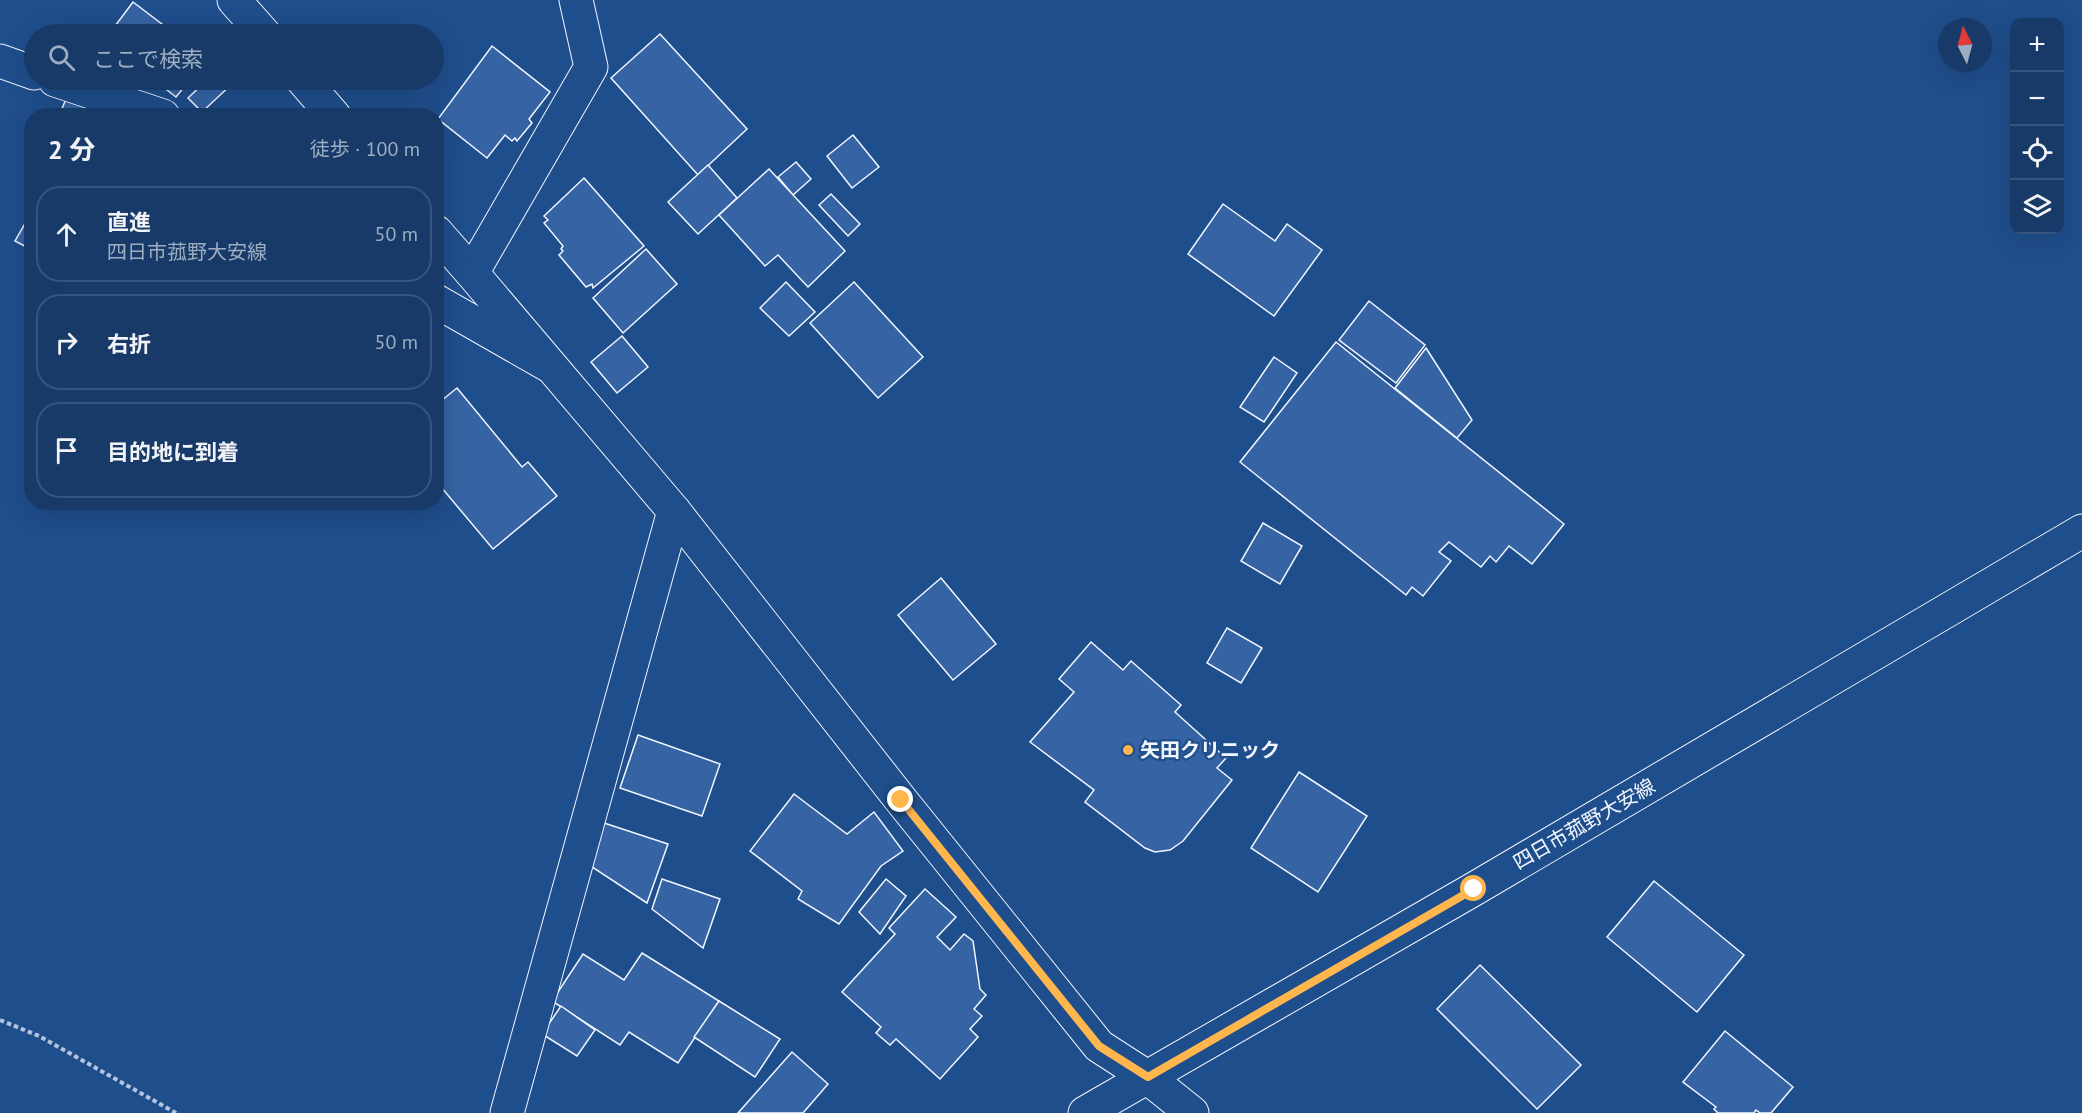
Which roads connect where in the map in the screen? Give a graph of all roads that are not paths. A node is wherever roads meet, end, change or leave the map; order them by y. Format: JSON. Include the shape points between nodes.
{"nodes":[{"id":1,"x":234,"y":0,"type":"edge"},
{"id":2,"x":576,"y":0,"type":"edge"},
{"id":3,"x":255,"y":24,"type":"edge"},
{"id":4,"x":0,"y":61,"type":"edge"},
{"id":5,"x":24,"y":69,"type":"edge"},
{"id":6,"x":85,"y":90,"type":"edge"},
{"id":7,"x":312,"y":90,"type":"edge"},
{"id":8,"x":139,"y":108,"type":"edge"},
{"id":9,"x":327,"y":108,"type":"edge"},
{"id":10,"x":444,"y":241,"type":"edge"},
{"id":11,"x":472,"y":273,"type":"junction"},
{"id":12,"x":444,"y":306,"type":"edge"},
{"id":13,"x":548,"y":365,"type":"junction"},
{"id":14,"x":674,"y":511,"type":"junction"},
{"id":15,"x":2082,"y":531,"type":"edge"},
{"id":16,"x":1148,"y":1077,"type":"junction"},
{"id":17,"x":507,"y":1113,"type":"edge"},
{"id":18,"x":1085,"y":1113,"type":"edge"},
{"id":19,"x":1192,"y":1113,"type":"edge"}],
"edges":[{"from":1,"to":3,"type":"street"},
{"from":2,"to":11,"type":"street","via":[[591,67]]},
{"from":4,"to":5,"type":"street"},
{"from":6,"to":8,"type":"street"},
{"from":7,"to":9,"type":"street"},
{"from":10,"to":11,"type":"street"},
{"from":11,"to":13,"type":"street"},
{"from":12,"to":13,"type":"street"},
{"from":13,"to":14,"type":"street"},
{"from":14,"to":16,"type":"street","via":[[1099,1046]]},
{"from":14,"to":17,"type":"street"},
{"from":15,"to":16,"type":"street","name":"四日市菰野大安線"},
{"from":16,"to":18,"type":"street","name":"四日市菰野大安線"},
{"from":16,"to":19,"type":"street"}]}
